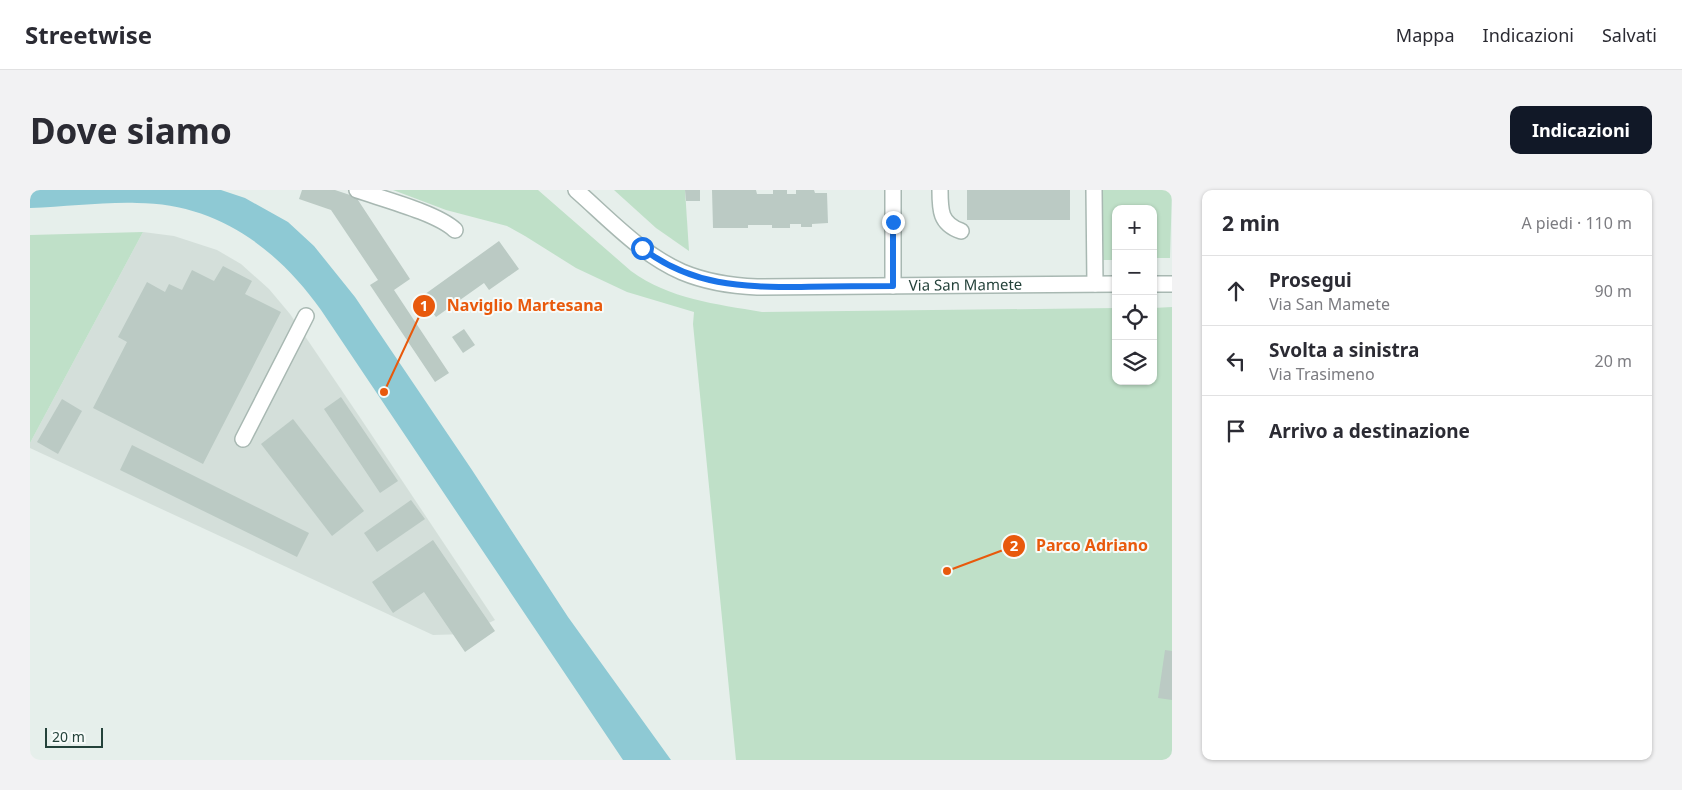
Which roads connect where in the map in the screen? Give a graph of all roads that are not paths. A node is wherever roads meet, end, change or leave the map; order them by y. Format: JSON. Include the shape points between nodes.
{"nodes":[{"id":1,"x":357,"y":190,"type":"edge"},
{"id":2,"x":576,"y":190,"type":"edge"},
{"id":3,"x":893,"y":190,"type":"edge"},
{"id":4,"x":940,"y":190,"type":"edge"},
{"id":5,"x":1094,"y":190,"type":"edge"},
{"id":6,"x":454,"y":230,"type":"dead end"},
{"id":7,"x":961,"y":231,"type":"dead end"},
{"id":8,"x":1095,"y":284,"type":"junction"},
{"id":9,"x":1112,"y":284,"type":"edge"},
{"id":10,"x":1157,"y":284,"type":"edge"},
{"id":11,"x":1172,"y":284,"type":"edge"},
{"id":12,"x":893,"y":286,"type":"junction"},
{"id":13,"x":306,"y":316,"type":"dead end"},
{"id":14,"x":243,"y":439,"type":"dead end"}],
"edges":[{"from":1,"to":6,"type":"street","via":[[437,218]]},
{"from":2,"to":12,"type":"street","name":"Via San Mamete","via":[[650,254],[691,275],[718,283],[746,286]]},
{"from":3,"to":12,"type":"street"},
{"from":4,"to":7,"type":"street","via":[[944,219]]},
{"from":5,"to":8,"type":"street"},
{"from":8,"to":9,"type":"street","name":"Via San Mamete"},
{"from":8,"to":12,"type":"street","name":"Via San Mamete"},
{"from":10,"to":11,"type":"street"},
{"from":13,"to":14,"type":"street"}]}
